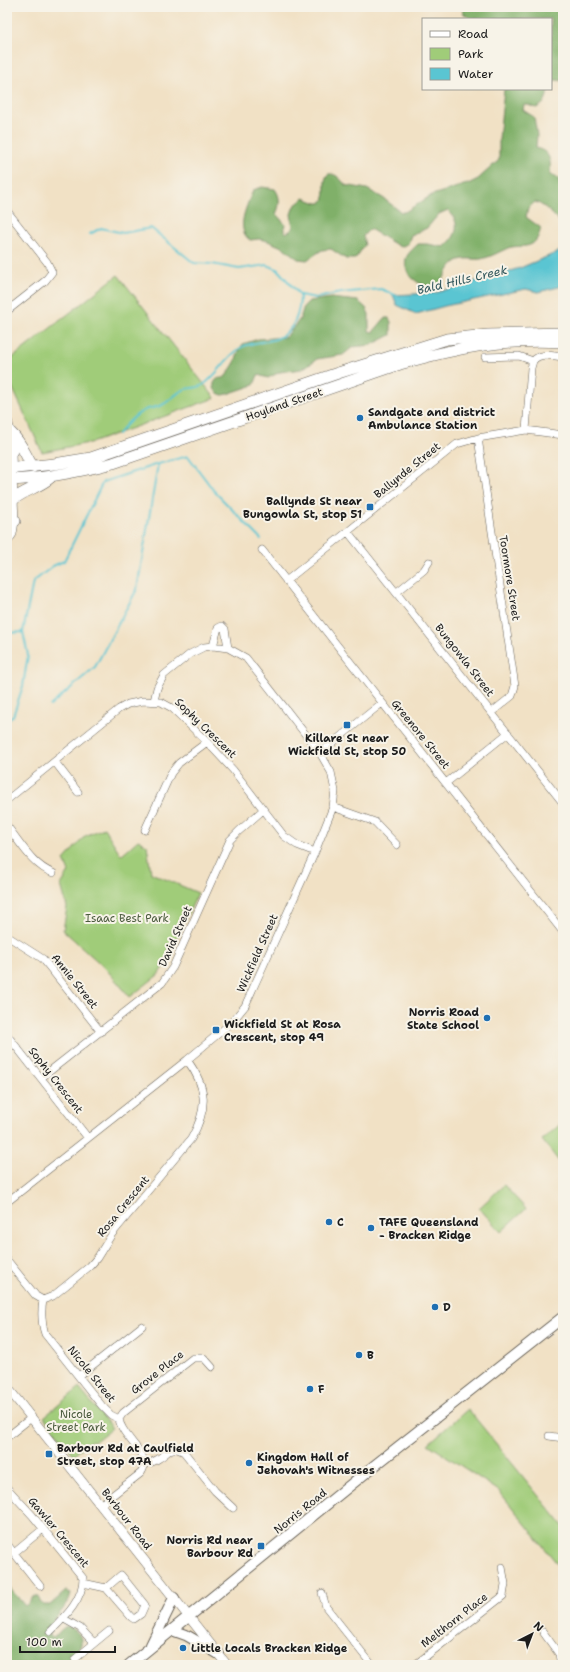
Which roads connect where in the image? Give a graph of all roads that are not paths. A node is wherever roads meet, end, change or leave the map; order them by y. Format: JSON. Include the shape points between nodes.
{"nodes":[{"id":1,"x":7,"y":211,"type":"edge"},
{"id":2,"x":7,"y":311,"type":"edge"},
{"id":3,"x":563,"y":333,"type":"edge"},
{"id":4,"x":563,"y":342,"type":"edge"},
{"id":5,"x":485,"y":357,"type":"dead end"},
{"id":6,"x":563,"y":357,"type":"edge"},
{"id":7,"x":533,"y":360,"type":"junction"},
{"id":8,"x":7,"y":418,"type":"edge"},
{"id":9,"x":526,"y":430,"type":"junction"},
{"id":10,"x":11,"y":433,"type":"junction"},
{"id":11,"x":563,"y":435,"type":"edge"},
{"id":12,"x":478,"y":438,"type":"junction"},
{"id":13,"x":9,"y":453,"type":"edge"},
{"id":14,"x":33,"y":467,"type":"junction"},
{"id":15,"x":10,"y":474,"type":"edge"},
{"id":16,"x":51,"y":476,"type":"junction"},
{"id":17,"x":14,"y":499,"type":"junction"},
{"id":18,"x":7,"y":509,"type":"edge"},
{"id":19,"x":15,"y":521,"type":"junction"},
{"id":20,"x":348,"y":532,"type":"junction"},
{"id":21,"x":7,"y":544,"type":"edge"},
{"id":22,"x":262,"y":550,"type":"dead end"},
{"id":23,"x":429,"y":562,"type":"dead end"},
{"id":24,"x":286,"y":581,"type":"junction"},
{"id":25,"x":397,"y":592,"type":"junction"},
{"id":26,"x":212,"y":646,"type":"junction"},
{"id":27,"x":228,"y":648,"type":"junction"},
{"id":28,"x":154,"y":701,"type":"junction"},
{"id":29,"x":382,"y":703,"type":"junction"},
{"id":30,"x":492,"y":712,"type":"junction"},
{"id":31,"x":508,"y":733,"type":"junction"},
{"id":32,"x":207,"y":742,"type":"junction"},
{"id":33,"x":320,"y":752,"type":"junction"},
{"id":34,"x":55,"y":762,"type":"junction"},
{"id":35,"x":446,"y":783,"type":"junction"},
{"id":36,"x":78,"y":792,"type":"dead end"},
{"id":37,"x":7,"y":800,"type":"edge"},
{"id":38,"x":563,"y":803,"type":"edge"},
{"id":39,"x":333,"y":807,"type":"junction"},
{"id":40,"x":263,"y":810,"type":"junction"},
{"id":41,"x":7,"y":826,"type":"edge"},
{"id":42,"x":145,"y":830,"type":"dead end"},
{"id":43,"x":397,"y":845,"type":"dead end"},
{"id":44,"x":315,"y":852,"type":"junction"},
{"id":45,"x":53,"y":873,"type":"dead end"},
{"id":46,"x":563,"y":932,"type":"edge"},
{"id":47,"x":7,"y":936,"type":"edge"},
{"id":48,"x":101,"y":1032,"type":"junction"},
{"id":49,"x":7,"y":1035,"type":"edge"},
{"id":50,"x":187,"y":1060,"type":"junction"},
{"id":51,"x":41,"y":1078,"type":"junction"},
{"id":52,"x":88,"y":1138,"type":"junction"},
{"id":53,"x":7,"y":1202,"type":"edge"},
{"id":54,"x":7,"y":1260,"type":"edge"},
{"id":55,"x":43,"y":1300,"type":"junction"},
{"id":56,"x":563,"y":1317,"type":"edge"},
{"id":57,"x":142,"y":1326,"type":"dead end"},
{"id":58,"x":212,"y":1367,"type":"dead end"},
{"id":59,"x":79,"y":1376,"type":"junction"},
{"id":60,"x":7,"y":1387,"type":"edge"},
{"id":61,"x":31,"y":1418,"type":"junction"},
{"id":62,"x":118,"y":1419,"type":"junction"},
{"id":63,"x":549,"y":1436,"type":"dead end"},
{"id":64,"x":7,"y":1437,"type":"edge"},
{"id":65,"x":563,"y":1438,"type":"edge"},
{"id":66,"x":145,"y":1464,"type":"junction"},
{"id":67,"x":7,"y":1488,"type":"edge"},
{"id":68,"x":100,"y":1505,"type":"junction"},
{"id":69,"x":234,"y":1508,"type":"dead end"},
{"id":70,"x":43,"y":1529,"type":"junction"},
{"id":71,"x":7,"y":1544,"type":"edge"},
{"id":72,"x":14,"y":1553,"type":"junction"},
{"id":73,"x":502,"y":1567,"type":"dead end"},
{"id":74,"x":83,"y":1583,"type":"junction"},
{"id":75,"x":40,"y":1586,"type":"dead end"},
{"id":76,"x":106,"y":1588,"type":"junction"},
{"id":77,"x":322,"y":1593,"type":"dead end"},
{"id":78,"x":174,"y":1598,"type":"junction"},
{"id":79,"x":189,"y":1617,"type":"junction"},
{"id":80,"x":64,"y":1619,"type":"junction"},
{"id":81,"x":172,"y":1630,"type":"junction"},
{"id":82,"x":109,"y":1631,"type":"dead end"},
{"id":83,"x":50,"y":1632,"type":"dead end"},
{"id":84,"x":543,"y":1632,"type":"dead end"},
{"id":85,"x":94,"y":1643,"type":"junction"},
{"id":86,"x":149,"y":1648,"type":"junction"},
{"id":87,"x":219,"y":1654,"type":"junction"},
{"id":88,"x":75,"y":1659,"type":"dead end"},
{"id":89,"x":129,"y":1665,"type":"edge"},
{"id":90,"x":227,"y":1665,"type":"edge"},
{"id":91,"x":372,"y":1665,"type":"edge"},
{"id":92,"x":415,"y":1665,"type":"edge"},
{"id":93,"x":561,"y":1665,"type":"edge"}],
"edges":[{"from":1,"to":2,"type":"street","via":[[52,272],[45,281]]},
{"from":3,"to":14,"type":"main road","name":"Hoyland Street","via":[[488,334],[447,339],[345,370],[91,458]]},
{"from":4,"to":16,"type":"main road","name":"Hoyland Street","via":[[504,342],[443,352],[400,364],[113,463]]},
{"from":5,"to":7,"type":"street","via":[[519,356]]},
{"from":6,"to":7,"type":"street","via":[[540,356]]},
{"from":7,"to":9,"type":"street"},
{"from":8,"to":10,"type":"street"},
{"from":9,"to":11,"type":"street","name":"Ballynde Street"},
{"from":9,"to":12,"type":"street","name":"Ballynde Street"},
{"from":10,"to":13,"type":"street"},
{"from":10,"to":14,"type":"main road","via":[[20,442]]},
{"from":12,"to":20,"type":"street","name":"Ballynde Street","via":[[457,444]]},
{"from":12,"to":30,"type":"street","name":"Toormore Street","via":[[515,686],[512,696]]},
{"from":13,"to":15,"type":"street"},
{"from":14,"to":15,"type":"main road","name":"Hoyland Street"},
{"from":15,"to":16,"type":"main road","name":"Hoyland Street"},
{"from":15,"to":17,"type":"street"},
{"from":16,"to":17,"type":"main road","via":[[45,483]]},
{"from":17,"to":19,"type":"street"},
{"from":18,"to":19,"type":"main road"},
{"from":19,"to":21,"type":"street","via":[[13,534]]},
{"from":20,"to":24,"type":"street","name":"Ballynde Street"},
{"from":20,"to":25,"type":"street","name":"Bungowla Street"},
{"from":22,"to":24,"type":"street","name":"Greenore Street"},
{"from":23,"to":25,"type":"street","via":[[424,570]]},
{"from":24,"to":29,"type":"street","name":"Greenore Street"},
{"from":25,"to":30,"type":"street","name":"Bungowla Street"},
{"from":26,"to":27,"type":"street","name":"Wickfield Street"},
{"from":26,"to":27,"type":"street","via":[[218,628],[222,626],[225,629]]},
{"from":26,"to":28,"type":"street","name":"Wickfield Street","via":[[190,654],[164,675]]},
{"from":27,"to":33,"type":"street","name":"Wickfield Street","via":[[246,658]]},
{"from":28,"to":32,"type":"street","name":"Sophy Crescent","via":[[172,708]]},
{"from":28,"to":34,"type":"street","name":"Sophy Crescent","via":[[128,704],[119,709]]},
{"from":29,"to":33,"type":"street"},
{"from":29,"to":35,"type":"street","name":"Greenore Street"},
{"from":30,"to":31,"type":"street","name":"Bungowla Street"},
{"from":31,"to":35,"type":"street"},
{"from":31,"to":38,"type":"street","name":"Bungowla Street"},
{"from":32,"to":40,"type":"street","name":"Sophy Crescent","via":[[233,770]]},
{"from":32,"to":42,"type":"street","via":[[171,772]]},
{"from":33,"to":39,"type":"street","name":"Wickfield Street","via":[[331,772],[335,791]]},
{"from":34,"to":36,"type":"street"},
{"from":34,"to":37,"type":"street","name":"Sophy Crescent"},
{"from":35,"to":46,"type":"street","name":"Greenore Street"},
{"from":39,"to":43,"type":"street","via":[[375,822]]},
{"from":39,"to":44,"type":"street","name":"Wickfield Street"},
{"from":40,"to":44,"type":"street","name":"Sophy Crescent","via":[[284,836],[297,845]]},
{"from":40,"to":48,"type":"street","name":"David Street","via":[[230,840],[169,976]]},
{"from":41,"to":45,"type":"street","via":[[35,861]]},
{"from":44,"to":50,"type":"street","name":"Wickfield Street","via":[[245,1006],[223,1031]]},
{"from":47,"to":48,"type":"street","name":"Annie Street","via":[[43,958]]},
{"from":48,"to":51,"type":"street","name":"David Street"},
{"from":49,"to":51,"type":"street","name":"Sophy Crescent"},
{"from":50,"to":52,"type":"street","name":"Wickfield Street"},
{"from":50,"to":55,"type":"street","name":"Rosa Crescent","via":[[200,1079],[204,1104],[197,1129],[191,1139],[112,1234],[94,1262],[53,1296]]},
{"from":51,"to":52,"type":"street","name":"Sophy Crescent"},
{"from":52,"to":53,"type":"street","name":"Wickfield Street"},
{"from":54,"to":55,"type":"street","via":[[36,1296]]},
{"from":55,"to":59,"type":"street","name":"Nicole Street","via":[[41,1311],[45,1334]]},
{"from":56,"to":79,"type":"main road","name":"Norris Road","via":[[358,1478]]},
{"from":57,"to":59,"type":"street"},
{"from":58,"to":62,"type":"street","name":"Grove Place","via":[[204,1358],[193,1358]]},
{"from":59,"to":62,"type":"street","name":"Nicole Street","via":[[102,1406]]},
{"from":60,"to":61,"type":"street","name":"Barbour Road"},
{"from":61,"to":64,"type":"street"},
{"from":61,"to":68,"type":"street","name":"Barbour Road"},
{"from":62,"to":66,"type":"street","name":"Nicole Street","via":[[121,1430],[144,1458]]},
{"from":63,"to":65,"type":"street"},
{"from":66,"to":68,"type":"street","via":[[141,1473]]},
{"from":66,"to":69,"type":"street","via":[[158,1460],[173,1448],[178,1448],[215,1491]]},
{"from":67,"to":70,"type":"street","name":"Gawler Crescent"},
{"from":68,"to":78,"type":"street","name":"Barbour Road"},
{"from":70,"to":72,"type":"street"},
{"from":70,"to":74,"type":"street","name":"Gawler Crescent","via":[[83,1578]]},
{"from":71,"to":72,"type":"street"},
{"from":72,"to":75,"type":"street"},
{"from":73,"to":92,"type":"street","name":"Melthorn Place","via":[[505,1584],[503,1596]]},
{"from":74,"to":76,"type":"street"},
{"from":74,"to":80,"type":"street","name":"Gawler Crescent","via":[[78,1599]]},
{"from":76,"to":76,"type":"street","via":[[121,1575],[145,1605],[141,1614],[134,1619],[131,1617]]},
{"from":77,"to":91,"type":"street","via":[[326,1607]]},
{"from":78,"to":79,"type":"street","name":"Barbour Road"},
{"from":78,"to":86,"type":"main road"},
{"from":79,"to":81,"type":"main road","name":"Norris Road"},
{"from":79,"to":87,"type":"street","name":"Barbour Road"},
{"from":80,"to":83,"type":"street","name":"Gawler Crescent"},
{"from":80,"to":85,"type":"street","via":[[80,1628]]},
{"from":81,"to":86,"type":"main road","name":"Norris Road"},
{"from":81,"to":87,"type":"main road"},
{"from":82,"to":85,"type":"street"},
{"from":84,"to":93,"type":"street","via":[[560,1654]]},
{"from":85,"to":88,"type":"street"},
{"from":86,"to":89,"type":"main road","name":"Norris Road"},
{"from":87,"to":90,"type":"street","name":"Barbour Road"}]}
